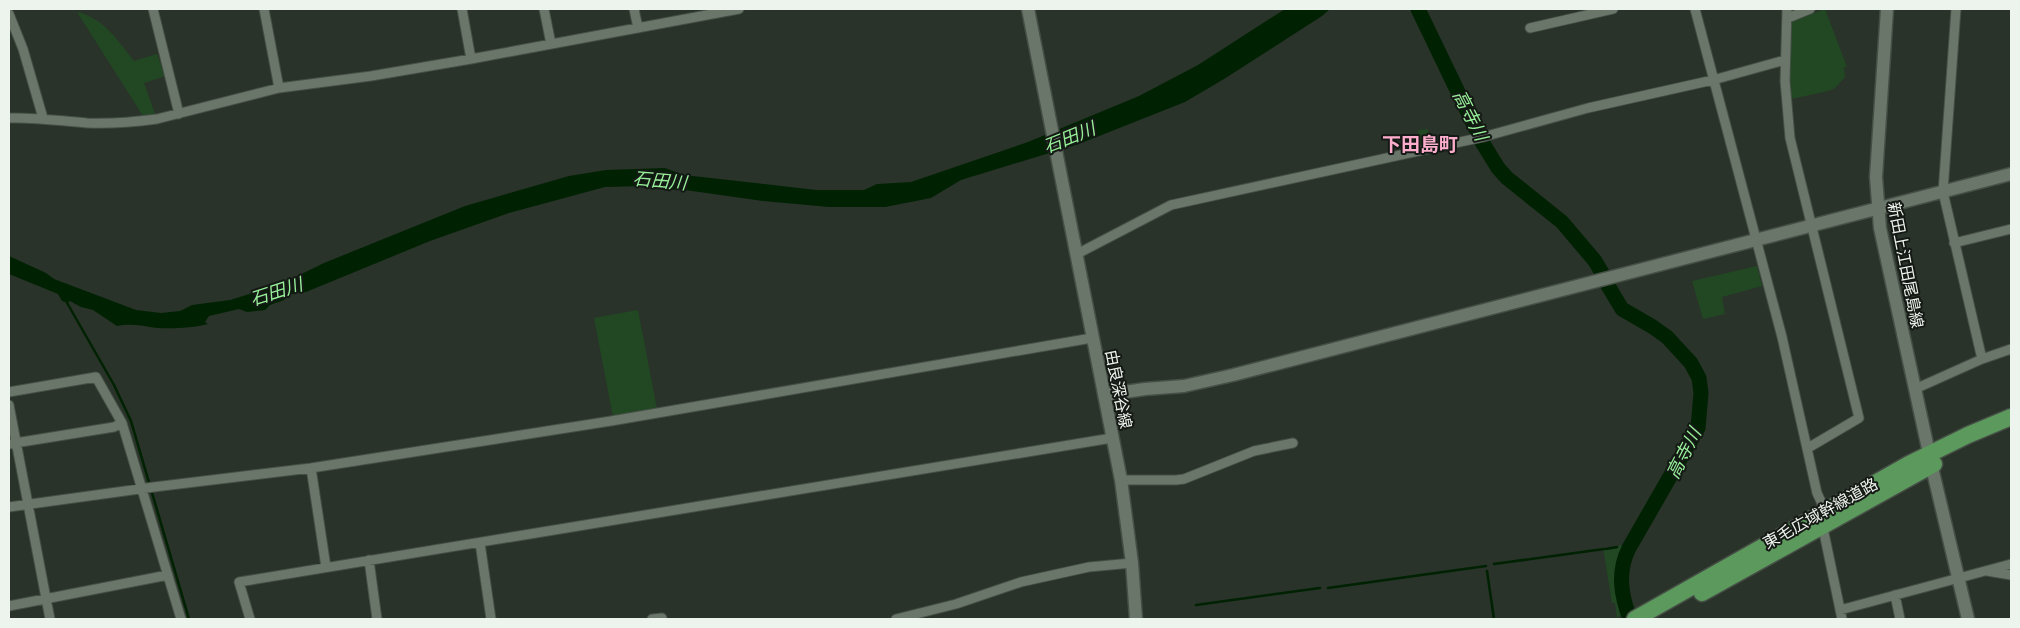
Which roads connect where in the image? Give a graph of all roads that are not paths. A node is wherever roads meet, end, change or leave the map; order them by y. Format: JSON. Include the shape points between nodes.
{"nodes":[{"id":1,"x":153,"y":9,"type":"edge"},
{"id":2,"x":264,"y":9,"type":"edge"},
{"id":3,"x":462,"y":9,"type":"edge"},
{"id":4,"x":544,"y":9,"type":"edge"},
{"id":5,"x":634,"y":9,"type":"edge"},
{"id":6,"x":739,"y":9,"type":"edge"},
{"id":7,"x":1028,"y":9,"type":"edge"},
{"id":8,"x":1614,"y":9,"type":"edge"},
{"id":9,"x":1695,"y":9,"type":"edge"},
{"id":10,"x":1810,"y":9,"type":"edge"},
{"id":11,"x":1888,"y":9,"type":"edge"},
{"id":12,"x":1956,"y":9,"type":"edge"},
{"id":13,"x":1787,"y":13,"type":"edge"},
{"id":14,"x":9,"y":14,"type":"edge"},
{"id":15,"x":638,"y":28,"type":"junction"},
{"id":16,"x":1530,"y":28,"type":"dead end"},
{"id":17,"x":551,"y":44,"type":"junction"},
{"id":18,"x":471,"y":59,"type":"junction"},
{"id":19,"x":1785,"y":60,"type":"junction"},
{"id":20,"x":1713,"y":80,"type":"junction"},
{"id":21,"x":279,"y":88,"type":"junction"},
{"id":22,"x":178,"y":114,"type":"junction"},
{"id":23,"x":9,"y":118,"type":"edge"},
{"id":24,"x":43,"y":118,"type":"junction"},
{"id":25,"x":2011,"y":174,"type":"edge"},
{"id":26,"x":1943,"y":192,"type":"junction"},
{"id":27,"x":1877,"y":208,"type":"junction"},
{"id":28,"x":1812,"y":224,"type":"junction"},
{"id":29,"x":2011,"y":229,"type":"edge"},
{"id":30,"x":1755,"y":239,"type":"junction"},
{"id":31,"x":1954,"y":243,"type":"junction"},
{"id":32,"x":1077,"y":254,"type":"junction"},
{"id":33,"x":1092,"y":338,"type":"junction"},
{"id":34,"x":2011,"y":349,"type":"edge"},
{"id":35,"x":1982,"y":359,"type":"junction"},
{"id":36,"x":1915,"y":389,"type":"junction"},
{"id":37,"x":9,"y":392,"type":"edge"},
{"id":38,"x":1104,"y":395,"type":"junction"},
{"id":39,"x":9,"y":405,"type":"edge"},
{"id":40,"x":2011,"y":417,"type":"edge"},
{"id":41,"x":122,"y":424,"type":"junction"},
{"id":42,"x":2011,"y":429,"type":"edge"},
{"id":43,"x":1112,"y":438,"type":"junction"},
{"id":44,"x":12,"y":443,"type":"edge"},
{"id":45,"x":1293,"y":443,"type":"dead end"},
{"id":46,"x":1808,"y":448,"type":"junction"},
{"id":47,"x":1931,"y":460,"type":"junction"},
{"id":48,"x":311,"y":468,"type":"junction"},
{"id":49,"x":1121,"y":480,"type":"junction"},
{"id":50,"x":147,"y":487,"type":"junction"},
{"id":51,"x":29,"y":504,"type":"junction"},
{"id":52,"x":9,"y":507,"type":"edge"},
{"id":53,"x":1825,"y":510,"type":"junction"},
{"id":54,"x":1820,"y":527,"type":"junction"},
{"id":55,"x":480,"y":543,"type":"junction"},
{"id":56,"x":368,"y":560,"type":"junction"},
{"id":57,"x":1132,"y":563,"type":"junction"},
{"id":58,"x":2011,"y":564,"type":"edge"},
{"id":59,"x":326,"y":567,"type":"junction"},
{"id":60,"x":1984,"y":571,"type":"junction"},
{"id":61,"x":168,"y":575,"type":"junction"},
{"id":62,"x":2011,"y":575,"type":"edge"},
{"id":63,"x":1958,"y":578,"type":"junction"},
{"id":64,"x":1895,"y":595,"type":"junction"},
{"id":65,"x":47,"y":599,"type":"junction"},
{"id":66,"x":9,"y":606,"type":"edge"},
{"id":67,"x":1841,"y":614,"type":"edge"},
{"id":68,"x":662,"y":618,"type":"edge"},
{"id":69,"x":50,"y":619,"type":"edge"},
{"id":70,"x":181,"y":619,"type":"edge"},
{"id":71,"x":250,"y":619,"type":"edge"},
{"id":72,"x":377,"y":619,"type":"edge"},
{"id":73,"x":491,"y":619,"type":"edge"},
{"id":74,"x":652,"y":619,"type":"edge"},
{"id":75,"x":896,"y":619,"type":"edge"},
{"id":76,"x":1136,"y":619,"type":"edge"},
{"id":77,"x":1636,"y":619,"type":"edge"},
{"id":78,"x":1656,"y":619,"type":"edge"},
{"id":79,"x":1900,"y":619,"type":"edge"},
{"id":80,"x":1968,"y":619,"type":"edge"}],
"edges":[{"from":1,"to":22,"type":"street"},
{"from":2,"to":21,"type":"street"},
{"from":3,"to":18,"type":"street"},
{"from":4,"to":17,"type":"street"},
{"from":5,"to":15,"type":"street"},
{"from":6,"to":15,"type":"street"},
{"from":7,"to":32,"type":"street","name":"由良深谷線"},
{"from":8,"to":16,"type":"street"},
{"from":9,"to":20,"type":"street"},
{"from":10,"to":13,"type":"street"},
{"from":11,"to":27,"type":"street","name":"新田上江田尾島線","via":[[1876,177]]},
{"from":12,"to":26,"type":"street"},
{"from":13,"to":19,"type":"street"},
{"from":14,"to":24,"type":"street"},
{"from":15,"to":17,"type":"street"},
{"from":17,"to":18,"type":"street"},
{"from":18,"to":21,"type":"street"},
{"from":19,"to":20,"type":"street"},
{"from":19,"to":28,"type":"street","via":[[1790,138]]},
{"from":20,"to":30,"type":"street"},
{"from":20,"to":32,"type":"street","via":[[1588,108],[1480,138],[1171,205]]},
{"from":21,"to":22,"type":"street"},
{"from":22,"to":24,"type":"street","via":[[138,121],[88,123]]},
{"from":23,"to":24,"type":"street"},
{"from":25,"to":26,"type":"street"},
{"from":26,"to":27,"type":"street"},
{"from":26,"to":31,"type":"street"},
{"from":27,"to":28,"type":"street"},
{"from":27,"to":36,"type":"street","name":"新田上江田尾島線"},
{"from":28,"to":30,"type":"street"},
{"from":28,"to":46,"type":"street","via":[[1858,418]]},
{"from":29,"to":31,"type":"street"},
{"from":30,"to":38,"type":"street","via":[[1233,375],[1184,386]]},
{"from":30,"to":46,"type":"street"},
{"from":31,"to":35,"type":"street"},
{"from":32,"to":33,"type":"street","name":"由良深谷線"},
{"from":33,"to":38,"type":"street","name":"由良深谷線"},
{"from":33,"to":48,"type":"street","via":[[620,420]]},
{"from":34,"to":35,"type":"street"},
{"from":35,"to":36,"type":"street"},
{"from":36,"to":47,"type":"street","name":"新田上江田尾島線"},
{"from":37,"to":41,"type":"street","via":[[96,377]]},
{"from":38,"to":43,"type":"street","name":"由良深谷線"},
{"from":39,"to":44,"type":"street"},
{"from":40,"to":47,"type":"highway","name":"東毛広域幹線道路"},
{"from":41,"to":44,"type":"street"},
{"from":41,"to":50,"type":"street"},
{"from":42,"to":47,"type":"highway","name":"東毛広域幹線道路"},
{"from":43,"to":49,"type":"street","name":"由良深谷線"},
{"from":43,"to":55,"type":"street"},
{"from":44,"to":51,"type":"street"},
{"from":45,"to":49,"type":"street","via":[[1254,451],[1184,479]]},
{"from":46,"to":53,"type":"street","via":[[1817,493]]},
{"from":47,"to":53,"type":"highway","name":"東毛広域幹線道路"},
{"from":47,"to":54,"type":"highway","name":"東毛広域幹線道路"},
{"from":47,"to":63,"type":"street","name":"新田上江田尾島線"},
{"from":48,"to":50,"type":"street"},
{"from":48,"to":59,"type":"street"},
{"from":49,"to":57,"type":"street","name":"由良深谷線"},
{"from":50,"to":51,"type":"street"},
{"from":50,"to":61,"type":"street"},
{"from":51,"to":52,"type":"street"},
{"from":51,"to":65,"type":"street"},
{"from":53,"to":77,"type":"highway","name":"東毛広域幹線道路"},
{"from":54,"to":67,"type":"street"},
{"from":54,"to":78,"type":"highway","name":"東毛広域幹線道路"},
{"from":55,"to":56,"type":"street"},
{"from":55,"to":73,"type":"street"},
{"from":56,"to":59,"type":"street"},
{"from":56,"to":72,"type":"street"},
{"from":57,"to":75,"type":"street","via":[[1089,567],[1021,582],[956,604]]},
{"from":57,"to":76,"type":"street","name":"由良深谷線"},
{"from":58,"to":60,"type":"street"},
{"from":59,"to":71,"type":"street","via":[[239,582]]},
{"from":60,"to":62,"type":"street"},
{"from":60,"to":63,"type":"street"},
{"from":61,"to":65,"type":"street"},
{"from":61,"to":70,"type":"street"},
{"from":63,"to":64,"type":"street"},
{"from":63,"to":80,"type":"street","name":"新田上江田尾島線"},
{"from":64,"to":67,"type":"street"},
{"from":64,"to":79,"type":"street"},
{"from":65,"to":66,"type":"street"},
{"from":65,"to":69,"type":"street"},
{"from":68,"to":74,"type":"street"}]}
